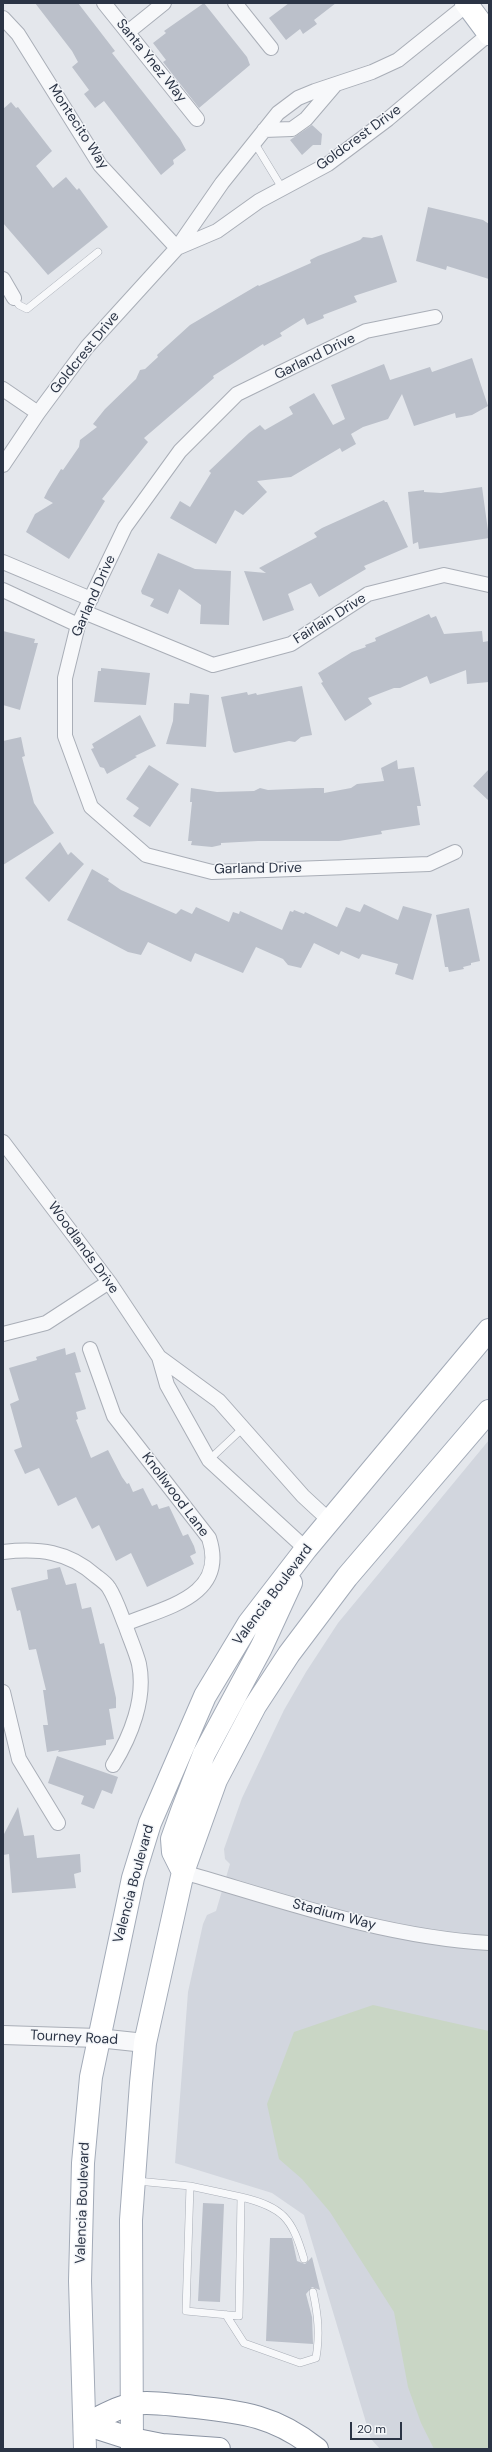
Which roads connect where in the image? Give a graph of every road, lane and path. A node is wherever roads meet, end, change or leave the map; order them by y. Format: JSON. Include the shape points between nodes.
{"nodes":[{"id":1,"x":104,"y":3,"type":"edge"},
{"id":2,"x":164,"y":3,"type":"edge"},
{"id":3,"x":234,"y":3,"type":"edge"},
{"id":4,"x":468,"y":3,"type":"edge"},
{"id":5,"x":3,"y":18,"type":"edge"},
{"id":6,"x":128,"y":32,"type":"junction"},
{"id":7,"x":489,"y":34,"type":"edge"},
{"id":8,"x":271,"y":48,"type":"dead end"},
{"id":9,"x":336,"y":84,"type":"junction"},
{"id":10,"x":197,"y":119,"type":"dead end"},
{"id":11,"x":264,"y":130,"type":"junction"},
{"id":12,"x":254,"y":142,"type":"junction"},
{"id":13,"x":282,"y":188,"type":"junction"},
{"id":14,"x":177,"y":248,"type":"junction"},
{"id":15,"x":98,"y":252,"type":"dead end"},
{"id":16,"x":3,"y":279,"type":"edge"},
{"id":17,"x":14,"y":298,"type":"joint"},
{"id":18,"x":435,"y":318,"type":"dead end"},
{"id":19,"x":3,"y":389,"type":"edge"},
{"id":20,"x":38,"y":413,"type":"junction"},
{"id":21,"x":3,"y":465,"type":"edge"},
{"id":22,"x":3,"y":562,"type":"edge"},
{"id":23,"x":489,"y":585,"type":"edge"},
{"id":24,"x":3,"y":590,"type":"edge"},
{"id":25,"x":91,"y":599,"type":"junction"},
{"id":26,"x":84,"y":612,"type":"junction"},
{"id":27,"x":78,"y":626,"type":"junction"},
{"id":28,"x":455,"y":852,"type":"dead end"},
{"id":29,"x":3,"y":1142,"type":"edge"},
{"id":30,"x":109,"y":1282,"type":"junction"},
{"id":31,"x":489,"y":1330,"type":"edge"},
{"id":32,"x":3,"y":1334,"type":"edge"},
{"id":33,"x":90,"y":1349,"type":"dead end"},
{"id":34,"x":159,"y":1357,"type":"junction"},
{"id":35,"x":489,"y":1410,"type":"edge"},
{"id":36,"x":244,"y":1427,"type":"junction"},
{"id":37,"x":209,"y":1460,"type":"junction"},
{"id":38,"x":330,"y":1521,"type":"junction"},
{"id":39,"x":306,"y":1550,"type":"junction"},
{"id":40,"x":3,"y":1552,"type":"edge"},
{"id":41,"x":125,"y":1624,"type":"junction"},
{"id":42,"x":3,"y":1692,"type":"edge"},
{"id":43,"x":114,"y":1765,"type":"dead end"},
{"id":44,"x":58,"y":1823,"type":"dead end"},
{"id":45,"x":182,"y":1872,"type":"junction"},
{"id":46,"x":489,"y":1943,"type":"edge"},
{"id":47,"x":3,"y":2034,"type":"edge"},
{"id":48,"x":98,"y":2038,"type":"junction"},
{"id":49,"x":145,"y":2043,"type":"junction"},
{"id":50,"x":134,"y":2181,"type":"junction"},
{"id":51,"x":190,"y":2186,"type":"junction"},
{"id":52,"x":241,"y":2197,"type":"junction"},
{"id":53,"x":304,"y":2259,"type":"dead end"},
{"id":54,"x":313,"y":2292,"type":"dead end"},
{"id":55,"x":226,"y":2314,"type":"junction"},
{"id":56,"x":133,"y":2404,"type":"junction"},
{"id":57,"x":86,"y":2424,"type":"junction"},
{"id":58,"x":132,"y":2444,"type":"edge"},
{"id":59,"x":85,"y":2449,"type":"edge"},
{"id":60,"x":219,"y":2449,"type":"edge"},
{"id":61,"x":317,"y":2449,"type":"edge"}],
"edges":[{"from":1,"to":6,"type":"street","name":"Santa Ynez Way"},
{"from":2,"to":6,"type":"street"},
{"from":3,"to":8,"type":"street"},
{"from":4,"to":7,"type":"main road"},
{"from":4,"to":9,"type":"street","name":"Goldcrest Drive","via":[[398,60]]},
{"from":5,"to":14,"type":"street","name":"Montecito Way","via":[[18,34],[100,165]]},
{"from":6,"to":10,"type":"street","name":"Santa Ynez Way"},
{"from":7,"to":13,"type":"street","name":"Goldcrest Drive","via":[[388,119],[328,164]]},
{"from":9,"to":11,"type":"street","name":"Goldcrest Drive","via":[[298,98],[278,113]]},
{"from":9,"to":11,"type":"street","via":[[306,119],[292,129]]},
{"from":11,"to":12,"type":"street","name":"Goldcrest Drive"},
{"from":12,"to":13,"type":"lane"},
{"from":12,"to":14,"type":"street","name":"Goldcrest Drive"},
{"from":13,"to":14,"type":"street","name":"Goldcrest Drive","via":[[217,231]]},
{"from":14,"to":20,"type":"street","name":"Goldcrest Drive","via":[[87,347]]},
{"from":15,"to":17,"type":"lane","via":[[27,309],[19,305]]},
{"from":16,"to":17,"type":"street"},
{"from":18,"to":25,"type":"street","name":"Garland Drive","via":[[366,332],[237,394],[180,451],[125,527]]},
{"from":19,"to":20,"type":"street"},
{"from":20,"to":21,"type":"street","name":"Goldcrest Drive"},
{"from":22,"to":25,"type":"street"},
{"from":23,"to":26,"type":"street","name":"Fairlain Drive","via":[[444,575],[368,594],[291,644],[213,665]]},
{"from":24,"to":27,"type":"street"},
{"from":25,"to":26,"type":"street","name":"Garland Drive"},
{"from":26,"to":27,"type":"street","name":"Garland Drive"},
{"from":27,"to":28,"type":"street","name":"Garland Drive","via":[[65,678],[65,736],[90,807],[146,855],[212,872],[429,864]]},
{"from":29,"to":30,"type":"street","name":"Woodlands Drive"},
{"from":30,"to":32,"type":"street","via":[[46,1323]]},
{"from":30,"to":34,"type":"street","name":"Woodlands Drive"},
{"from":31,"to":38,"type":"main road","name":"Valencia Boulevard"},
{"from":33,"to":41,"type":"street","name":"Knollwood Lane","via":[[114,1416],[209,1538],[213,1550],[210,1575],[197,1592],[184,1600]]},
{"from":34,"to":36,"type":"street","name":"Woodlands Drive","via":[[219,1401]]},
{"from":34,"to":37,"type":"street","name":"Woodlands Drive","via":[[167,1385]]},
{"from":35,"to":45,"type":"main road","via":[[347,1577],[289,1654],[255,1706],[216,1780]]},
{"from":36,"to":37,"type":"lane"},
{"from":36,"to":38,"type":"street","name":"Woodlands Drive","via":[[303,1496]]},
{"from":37,"to":39,"type":"street","name":"Woodlands Drive"},
{"from":38,"to":39,"type":"main road","name":"Valencia Boulevard"},
{"from":39,"to":45,"type":"main road","via":[[261,1648],[204,1754],[182,1811],[172,1839]]},
{"from":39,"to":48,"type":"main road","name":"Valencia Boulevard","via":[[250,1623],[223,1666],[205,1696],[168,1776],[133,1878]]},
{"from":40,"to":41,"type":"street","via":[[51,1552],[83,1564],[109,1587]]},
{"from":41,"to":43,"type":"street","via":[[139,1663],[141,1680],[133,1721],[124,1747]]},
{"from":42,"to":44,"type":"street","via":[[19,1759]]},
{"from":45,"to":46,"type":"street","name":"Stadium Way","via":[[361,1923],[423,1937]]},
{"from":45,"to":49,"type":"main road"},
{"from":47,"to":48,"type":"street","name":"Tourney Road"},
{"from":48,"to":49,"type":"street","name":"Tourney Road"},
{"from":48,"to":57,"type":"main road","name":"Valencia Boulevard","via":[[91,2077],[83,2163],[80,2281]]},
{"from":49,"to":50,"type":"main road"},
{"from":50,"to":51,"type":"lane"},
{"from":50,"to":56,"type":"main road","via":[[131,2220]]},
{"from":51,"to":52,"type":"lane"},
{"from":51,"to":55,"type":"lane","via":[[186,2311]]},
{"from":52,"to":53,"type":"lane","via":[[266,2203],[286,2218],[297,2235]]},
{"from":52,"to":55,"type":"lane","via":[[239,2316]]},
{"from":54,"to":55,"type":"lane","via":[[320,2337],[316,2358],[300,2363],[244,2343]]},
{"from":56,"to":57,"type":"main road"},
{"from":56,"to":58,"type":"main road"},
{"from":56,"to":61,"type":"main road","via":[[244,2412],[267,2419],[299,2435]]},
{"from":57,"to":58,"type":"main road"},
{"from":57,"to":59,"type":"main road","name":"Valencia Boulevard"},
{"from":58,"to":60,"type":"main road"}]}
